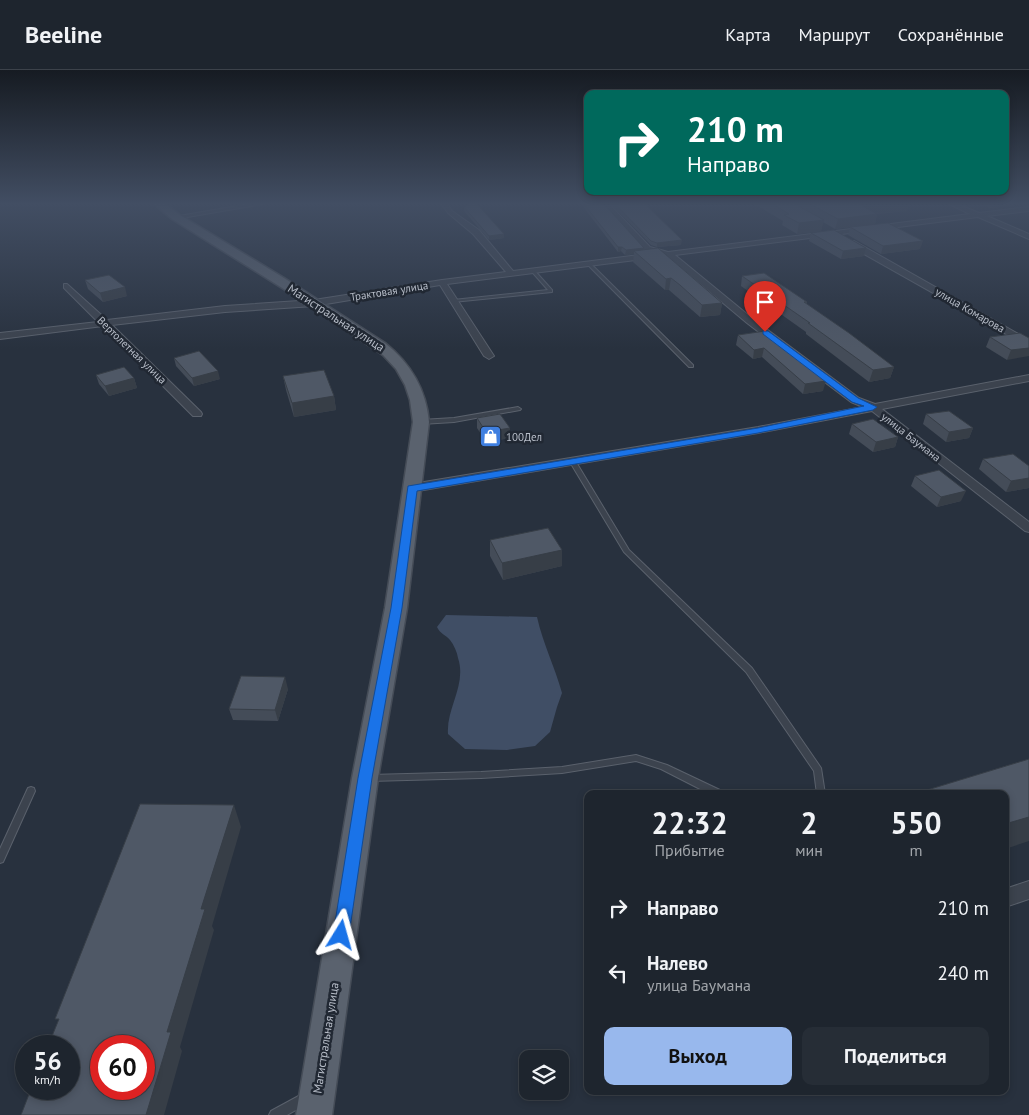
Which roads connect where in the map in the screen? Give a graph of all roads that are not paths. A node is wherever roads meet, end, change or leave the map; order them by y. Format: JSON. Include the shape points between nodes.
{"nodes":[{"id":1,"x":232,"y":252,"type":"edge"},
{"id":2,"x":493,"y":252,"type":"edge"},
{"id":3,"x":659,"y":252,"type":"edge"},
{"id":4,"x":687,"y":252,"type":"edge"},
{"id":5,"x":867,"y":252,"type":"edge"},
{"id":6,"x":668,"y":254,"type":"junction"},
{"id":7,"x":590,"y":265,"type":"junction"},
{"id":8,"x":534,"y":272,"type":"junction"},
{"id":9,"x":512,"y":274,"type":"junction"},
{"id":10,"x":442,"y":282,"type":"junction"},
{"id":11,"x":67,"y":286,"type":"dead end"},
{"id":12,"x":453,"y":302,"type":"junction"},
{"id":13,"x":314,"y":303,"type":"junction"},
{"id":14,"x":105,"y":324,"type":"junction"},
{"id":15,"x":0,"y":336,"type":"edge"},
{"id":16,"x":1029,"y":344,"type":"edge"},
{"id":17,"x":490,"y":356,"type":"dead end"},
{"id":18,"x":691,"y":366,"type":"dead end"},
{"id":19,"x":1029,"y":378,"type":"edge"},
{"id":20,"x":873,"y":407,"type":"junction"},
{"id":21,"x":518,"y":409,"type":"dead end"},
{"id":22,"x":197,"y":414,"type":"dead end"},
{"id":23,"x":421,"y":422,"type":"junction"},
{"id":24,"x":573,"y":462,"type":"junction"},
{"id":25,"x":412,"y":488,"type":"junction"},
{"id":26,"x":1029,"y":528,"type":"edge"},
{"id":27,"x":365,"y":778,"type":"junction"},
{"id":28,"x":711,"y":790,"type":"edge"},
{"id":29,"x":820,"y":790,"type":"edge"},
{"id":30,"x":31,"y":791,"type":"dead end"},
{"id":31,"x":0,"y":859,"type":"edge"},
{"id":32,"x":1029,"y":890,"type":"edge"},
{"id":33,"x":1009,"y":897,"type":"edge"},
{"id":34,"x":317,"y":1092,"type":"junction"},
{"id":35,"x":275,"y":1115,"type":"edge"},
{"id":36,"x":314,"y":1115,"type":"edge"}],
"edges":[{"from":1,"to":13,"type":"main road","name":"Магистральная улица"},
{"from":2,"to":9,"type":"street"},
{"from":3,"to":6,"type":"street","name":"улица Баумана"},
{"from":4,"to":6,"type":"street","name":"Трактовая улица"},
{"from":5,"to":16,"type":"street","name":"улица Комарова"},
{"from":6,"to":7,"type":"street","name":"Трактовая улица"},
{"from":6,"to":20,"type":"street","name":"улица Баумана","via":[[855,400]]},
{"from":7,"to":8,"type":"street","name":"Трактовая улица"},
{"from":7,"to":18,"type":"lane"},
{"from":8,"to":9,"type":"street","name":"Трактовая улица"},
{"from":8,"to":12,"type":"lane","via":[[551,291]]},
{"from":9,"to":10,"type":"street","name":"Трактовая улица"},
{"from":10,"to":12,"type":"street"},
{"from":10,"to":13,"type":"street","name":"Трактовая улица"},
{"from":11,"to":14,"type":"street","name":"Вертолетная улица"},
{"from":12,"to":17,"type":"street"},
{"from":13,"to":14,"type":"street","name":"Трактовая улица","via":[[225,309]]},
{"from":13,"to":23,"type":"main road","name":"Магистральная улица","via":[[388,352],[402,367],[414,387]]},
{"from":14,"to":15,"type":"street","name":"Трактовая улица"},
{"from":14,"to":22,"type":"street","name":"Вертолетная улица"},
{"from":19,"to":20,"type":"street"},
{"from":20,"to":24,"type":"street"},
{"from":20,"to":26,"type":"street","name":"улица Баумана"},
{"from":21,"to":23,"type":"lane"},
{"from":23,"to":25,"type":"main road","name":"Магистральная улица"},
{"from":24,"to":25,"type":"street"},
{"from":24,"to":29,"type":"lane","via":[[626,550],[749,670],[818,770]]},
{"from":25,"to":27,"type":"main road","name":"Магистральная улица","via":[[396,608]]},
{"from":27,"to":28,"type":"lane","via":[[453,777],[562,770],[636,758],[664,767]]},
{"from":27,"to":34,"type":"main road","name":"Магистральная улица"},
{"from":30,"to":31,"type":"lane"},
{"from":32,"to":33,"type":"street"},
{"from":34,"to":35,"type":"lane"},
{"from":34,"to":36,"type":"main road","name":"Магистральная улица"}]}
